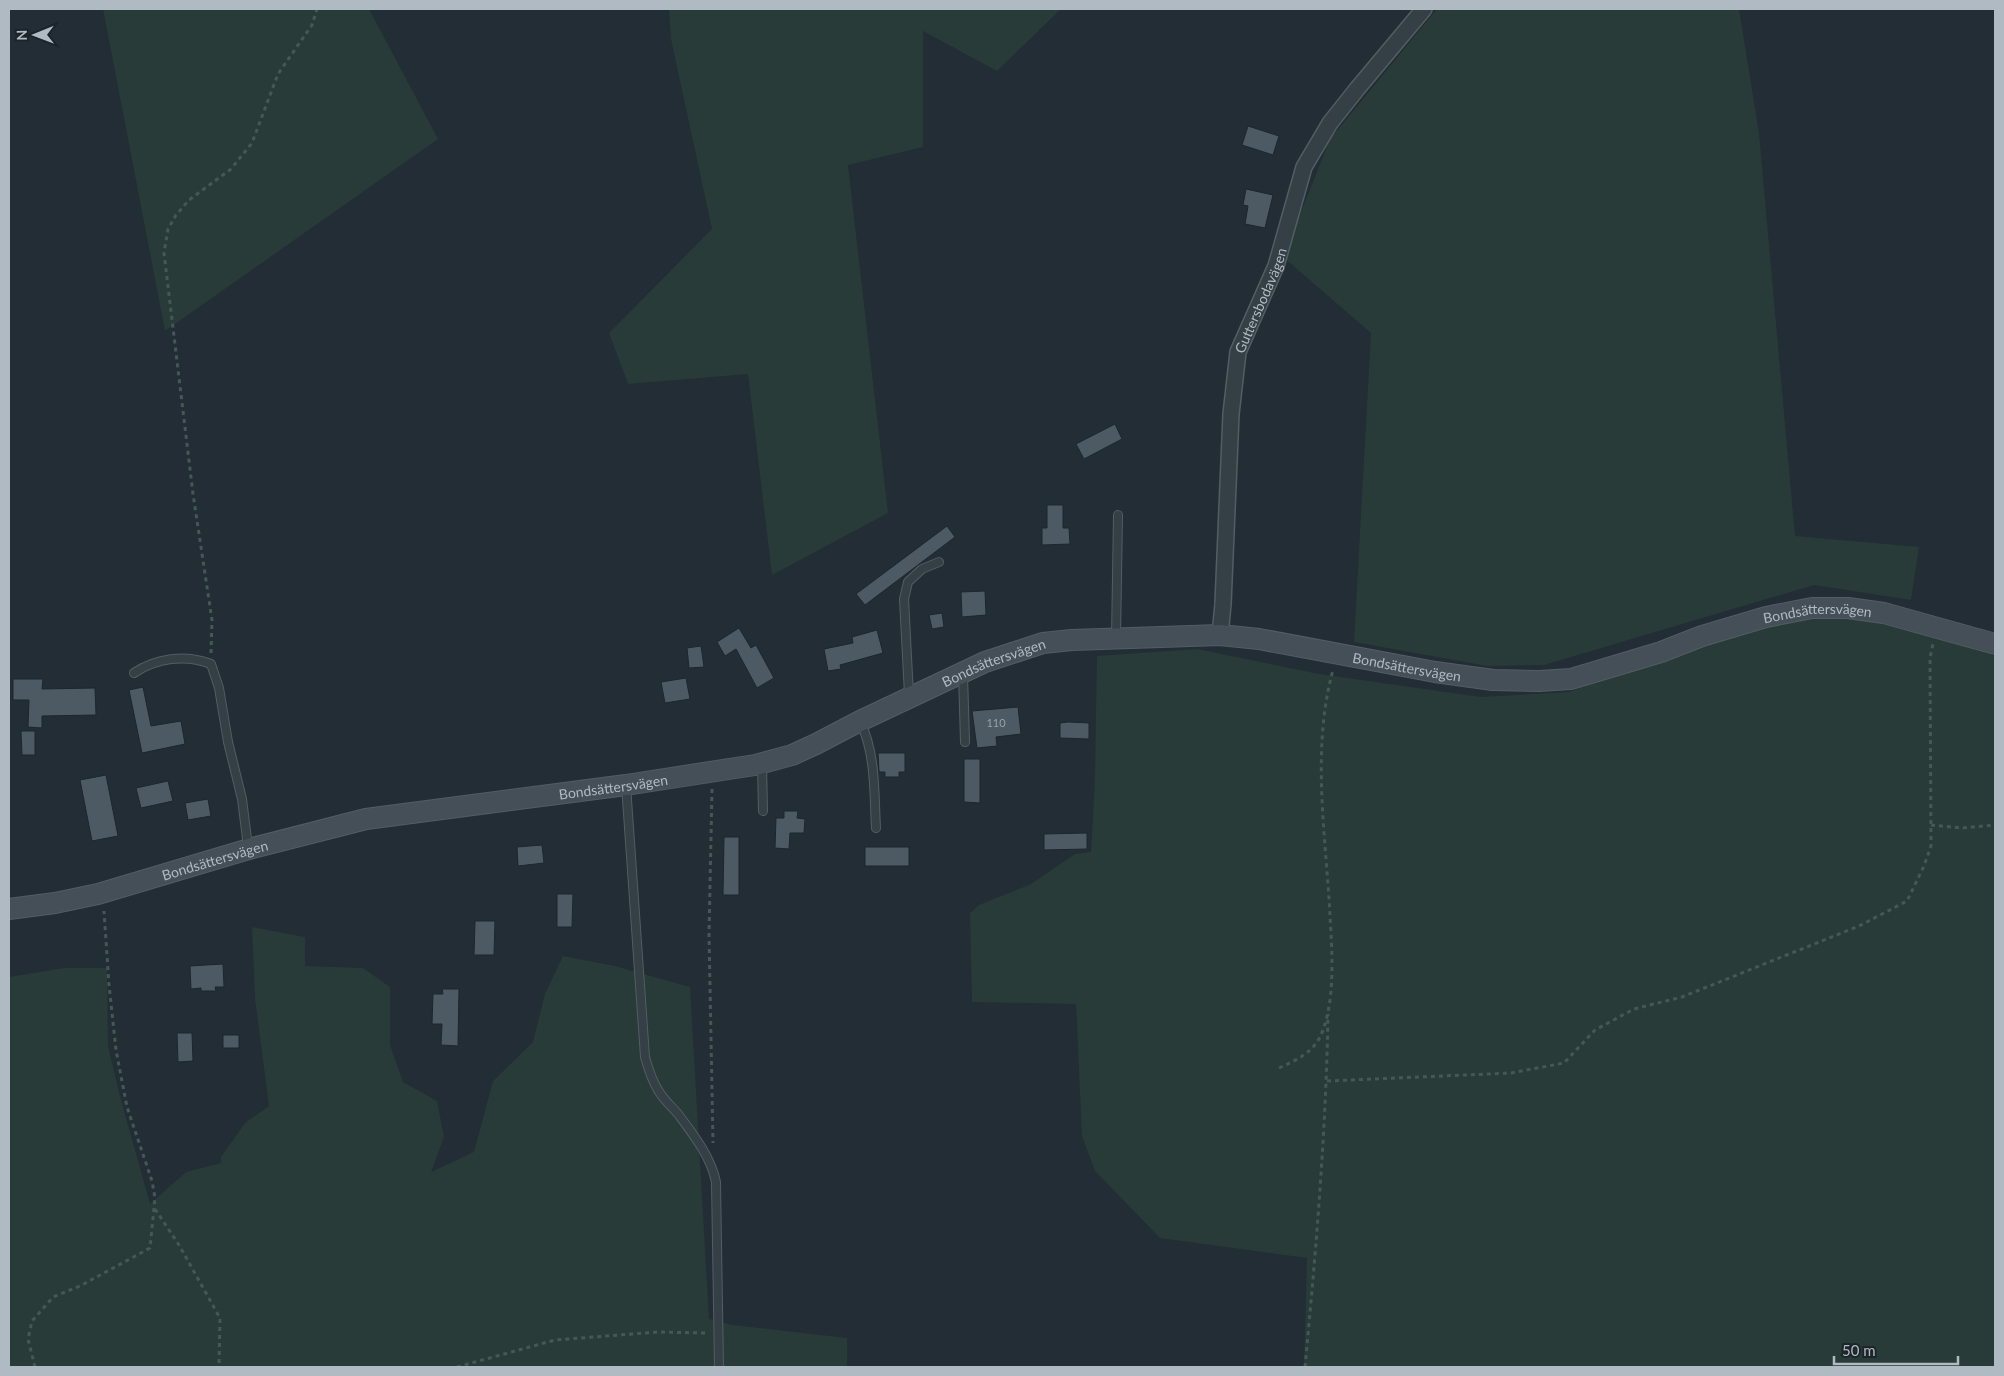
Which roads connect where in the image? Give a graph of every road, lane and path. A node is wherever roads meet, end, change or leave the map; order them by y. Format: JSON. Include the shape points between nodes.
{"nodes":[{"id":1,"x":317,"y":9,"type":"edge"},
{"id":2,"x":1413,"y":9,"type":"edge"},
{"id":3,"x":1424,"y":9,"type":"edge"},
{"id":4,"x":1405,"y":29,"type":"junction"},
{"id":5,"x":1118,"y":514,"type":"dead end"},
{"id":6,"x":938,"y":562,"type":"dead end"},
{"id":7,"x":1938,"y":627,"type":"junction"},
{"id":8,"x":1220,"y":635,"type":"junction"},
{"id":9,"x":1116,"y":638,"type":"junction"},
{"id":10,"x":1995,"y":644,"type":"edge"},
{"id":11,"x":1337,"y":653,"type":"junction"},
{"id":12,"x":211,"y":664,"type":"junction"},
{"id":13,"x":963,"y":672,"type":"junction"},
{"id":14,"x":134,"y":673,"type":"dead end"},
{"id":15,"x":909,"y":698,"type":"junction"},
{"id":16,"x":860,"y":721,"type":"junction"},
{"id":17,"x":965,"y":742,"type":"dead end"},
{"id":18,"x":762,"y":763,"type":"junction"},
{"id":19,"x":712,"y":771,"type":"junction"},
{"id":20,"x":626,"y":785,"type":"junction"},
{"id":21,"x":763,"y":811,"type":"dead end"},
{"id":22,"x":1931,"y":825,"type":"junction"},
{"id":23,"x":1995,"y":825,"type":"edge"},
{"id":24,"x":876,"y":828,"type":"dead end"},
{"id":25,"x":249,"y":849,"type":"junction"},
{"id":26,"x":104,"y":892,"type":"junction"},
{"id":27,"x":9,"y":909,"type":"edge"},
{"id":28,"x":1328,"y":1010,"type":"junction"},
{"id":29,"x":1279,"y":1068,"type":"dead end"},
{"id":30,"x":1327,"y":1081,"type":"junction"},
{"id":31,"x":714,"y":1171,"type":"junction"},
{"id":32,"x":154,"y":1209,"type":"junction"},
{"id":33,"x":719,"y":1333,"type":"junction"},
{"id":34,"x":35,"y":1367,"type":"edge"},
{"id":35,"x":219,"y":1367,"type":"edge"},
{"id":36,"x":457,"y":1367,"type":"edge"},
{"id":37,"x":719,"y":1367,"type":"edge"},
{"id":38,"x":1305,"y":1367,"type":"edge"}],
"edges":[{"from":1,"to":12,"type":"path","via":[[312,25],[278,74],[252,143],[231,169],[189,200],[176,215],[168,229],[164,253],[192,494],[212,620]]},
{"from":2,"to":4,"type":"street"},
{"from":3,"to":4,"type":"street","name":"Guttersbodavägen"},
{"from":4,"to":8,"type":"street","name":"Guttersbodavägen","via":[[1330,123],[1304,167],[1276,266],[1238,352],[1231,414]]},
{"from":5,"to":9,"type":"lane"},
{"from":6,"to":15,"type":"lane","via":[[922,569],[908,582],[904,599]]},
{"from":7,"to":10,"type":"street","name":"Bondsättersvägen"},
{"from":7,"to":11,"type":"street","name":"Bondsättersvägen","via":[[1884,613],[1812,608],[1766,617],[1571,679],[1539,681],[1493,680],[1435,672]]},
{"from":7,"to":22,"type":"path","via":[[1930,658]]},
{"from":8,"to":9,"type":"street","name":"Bondsättersvägen"},
{"from":8,"to":11,"type":"street","name":"Bondsättersvägen"},
{"from":9,"to":13,"type":"street","name":"Bondsättersvägen","via":[[1043,643]]},
{"from":11,"to":28,"type":"path","via":[[1327,692],[1323,734],[1322,800],[1333,961]]},
{"from":12,"to":14,"type":"lane","via":[[197,658],[174,659],[149,663]]},
{"from":12,"to":25,"type":"lane","via":[[242,799]]},
{"from":13,"to":15,"type":"street","name":"Bondsättersvägen"},
{"from":13,"to":17,"type":"lane"},
{"from":15,"to":16,"type":"street","name":"Bondsättersvägen"},
{"from":16,"to":18,"type":"street","name":"Bondsättersvägen","via":[[792,755]]},
{"from":16,"to":24,"type":"lane","via":[[868,737]]},
{"from":18,"to":19,"type":"street","name":"Bondsättersvägen"},
{"from":18,"to":21,"type":"lane"},
{"from":19,"to":20,"type":"street","name":"Bondsättersvägen"},
{"from":19,"to":31,"type":"path","via":[[709,934]]},
{"from":20,"to":25,"type":"street","name":"Bondsättersvägen","via":[[366,819]]},
{"from":20,"to":31,"type":"lane","via":[[645,1057],[658,1090],[685,1124]]},
{"from":22,"to":23,"type":"path","via":[[1962,828]]},
{"from":22,"to":30,"type":"path","via":[[1931,846],[1907,901],[1859,926],[1682,997],[1634,1010],[1595,1030],[1564,1063],[1511,1073]]},
{"from":25,"to":26,"type":"street","name":"Bondsättersvägen"},
{"from":26,"to":27,"type":"street","name":"Bondsättersvägen"},
{"from":26,"to":32,"type":"path","via":[[116,1050],[127,1107],[152,1180]]},
{"from":28,"to":29,"type":"path","via":[[1320,1037],[1306,1056]]},
{"from":28,"to":30,"type":"path"},
{"from":30,"to":38,"type":"path","via":[[1318,1235]]},
{"from":31,"to":33,"type":"lane"},
{"from":32,"to":34,"type":"path","via":[[150,1248],[53,1297],[32,1321],[28,1340]]},
{"from":32,"to":35,"type":"path","via":[[179,1245],[220,1318]]},
{"from":33,"to":36,"type":"path","via":[[658,1332],[555,1340]]},
{"from":33,"to":37,"type":"lane"}]}
